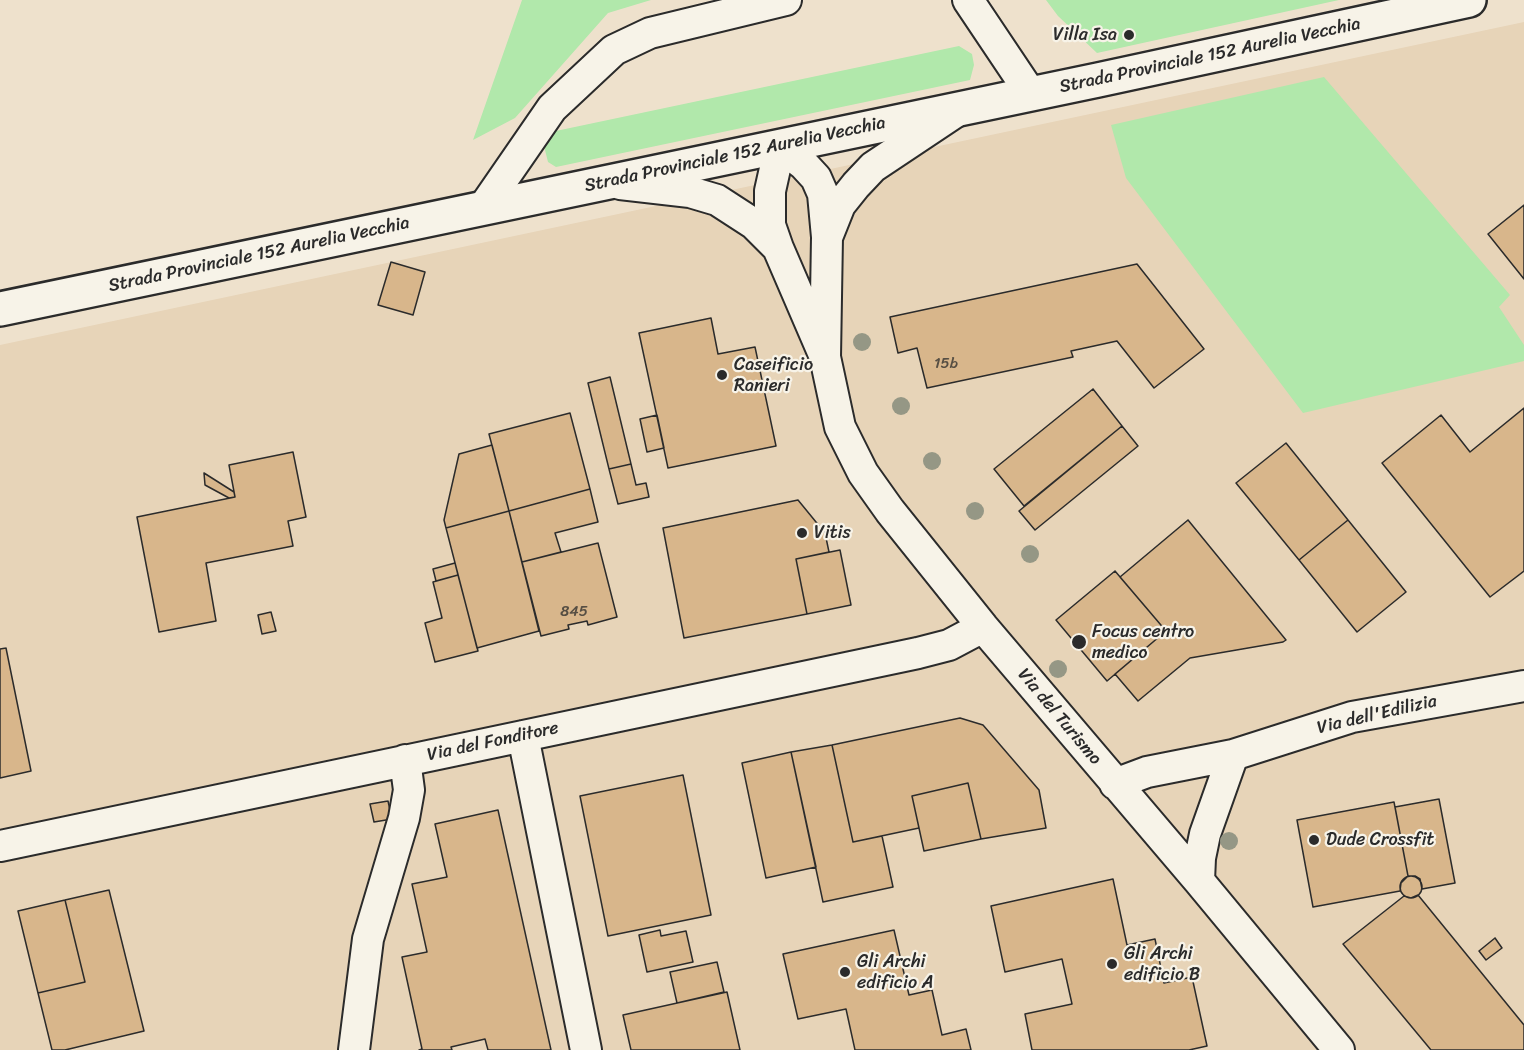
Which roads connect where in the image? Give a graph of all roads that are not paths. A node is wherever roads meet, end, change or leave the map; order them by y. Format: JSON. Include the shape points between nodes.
{"nodes":[{"id":1,"x":786,"y":0,"type":"edge"},
{"id":2,"x":968,"y":0,"type":"edge"},
{"id":3,"x":1469,"y":0,"type":"edge"},
{"id":4,"x":1031,"y":94,"type":"junction"},
{"id":5,"x":963,"y":108,"type":"junction"},
{"id":6,"x":780,"y":146,"type":"junction"},
{"id":7,"x":605,"y":182,"type":"junction"},
{"id":8,"x":483,"y":208,"type":"junction"},
{"id":9,"x":827,"y":237,"type":"junction"},
{"id":10,"x":778,"y":248,"type":"junction"},
{"id":11,"x":0,"y":309,"type":"edge"},
{"id":12,"x":825,"y":357,"type":"junction"},
{"id":13,"x":983,"y":627,"type":"junction"},
{"id":14,"x":1524,"y":686,"type":"edge"},
{"id":15,"x":523,"y":736,"type":"junction"},
{"id":16,"x":1233,"y":755,"type":"junction"},
{"id":17,"x":405,"y":760,"type":"junction"},
{"id":18,"x":1115,"y":784,"type":"junction"},
{"id":19,"x":0,"y":846,"type":"edge"},
{"id":20,"x":1199,"y":881,"type":"junction"},
{"id":21,"x":354,"y":1050,"type":"edge"},
{"id":22,"x":586,"y":1050,"type":"edge"},
{"id":23,"x":1339,"y":1050,"type":"edge"}],
"edges":[{"from":1,"to":8,"type":"street","via":[[650,33],[614,50],[552,108]]},
{"from":2,"to":4,"type":"street"},
{"from":3,"to":4,"type":"main road","name":"Strada Provinciale 152 Aurelia Vecchia"},
{"from":4,"to":5,"type":"main road","name":"Strada Provinciale 152 Aurelia Vecchia"},
{"from":5,"to":6,"type":"main road","name":"Strada Provinciale 152 Aurelia Vecchia"},
{"from":5,"to":9,"type":"street","name":"Via del Turismo","via":[[873,167],[840,205]]},
{"from":6,"to":7,"type":"main road","name":"Strada Provinciale 152 Aurelia Vecchia"},
{"from":6,"to":9,"type":"street","name":"Via del Turismo","via":[[816,178],[824,194]]},
{"from":6,"to":10,"type":"street","name":"Via del Turismo","via":[[770,191],[770,225]]},
{"from":7,"to":8,"type":"main road","name":"Strada Provinciale 152 Aurelia Vecchia"},
{"from":7,"to":10,"type":"street","name":"Via del Turismo","via":[[690,192],[717,200],[754,224]]},
{"from":8,"to":11,"type":"main road","name":"Strada Provinciale 152 Aurelia Vecchia"},
{"from":9,"to":12,"type":"street","name":"Via del Turismo"},
{"from":10,"to":12,"type":"street","name":"Via del Turismo"},
{"from":12,"to":13,"type":"street","name":"Via del Turismo","via":[[840,427],[862,473]]},
{"from":13,"to":15,"type":"street","name":"Via del Fonditore","via":[[949,645],[918,653]]},
{"from":13,"to":18,"type":"street","name":"Via del Turismo"},
{"from":14,"to":16,"type":"street","name":"Via dell'Edilizia","via":[[1352,717]]},
{"from":15,"to":17,"type":"street","name":"Via del Fonditore"},
{"from":15,"to":22,"type":"street"},
{"from":16,"to":18,"type":"street","name":"Via dell'Edilizia","via":[[1147,772]]},
{"from":16,"to":20,"type":"street","via":[[1205,834]]},
{"from":17,"to":19,"type":"street","name":"Via del Fonditore"},
{"from":17,"to":21,"type":"street","via":[[409,789],[404,818],[368,939]]},
{"from":18,"to":20,"type":"street","name":"Via del Turismo"},
{"from":20,"to":23,"type":"street","name":"Via del Turismo"}]}
